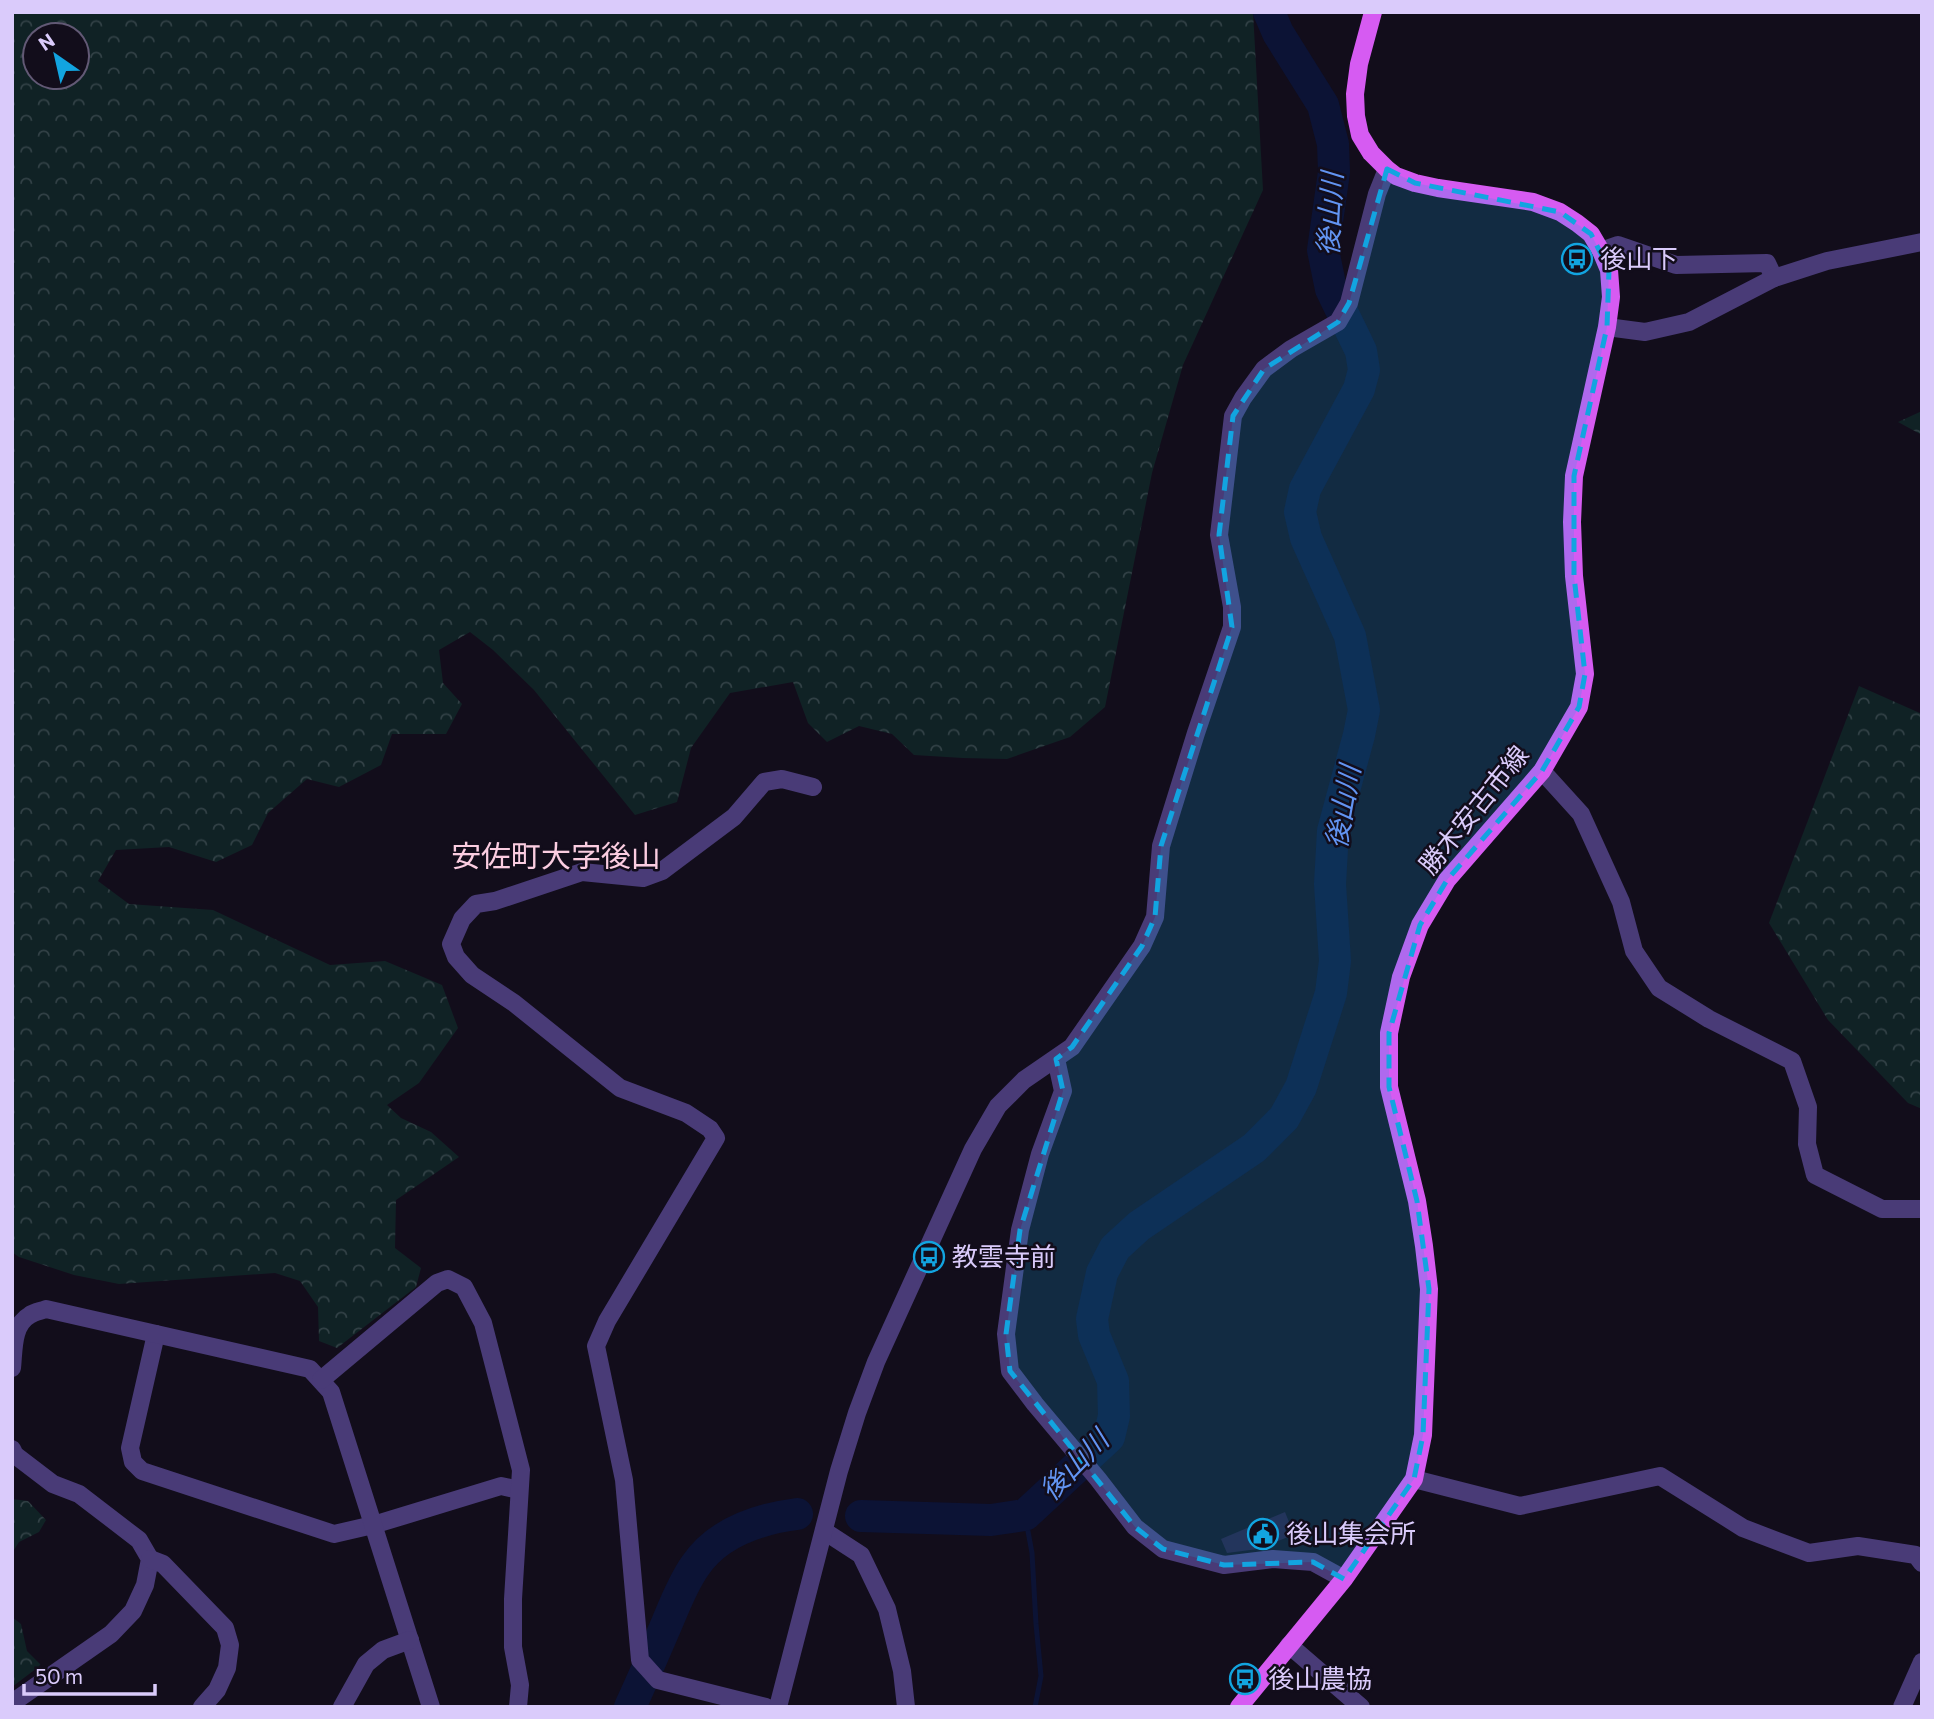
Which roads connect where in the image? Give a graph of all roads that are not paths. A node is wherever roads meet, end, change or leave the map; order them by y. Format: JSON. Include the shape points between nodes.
{"nodes":[{"id":1,"x":1373,"y":12,"type":"edge"},
{"id":2,"x":1387,"y":169,"type":"junction"},
{"id":3,"x":1922,"y":242,"type":"edge"},
{"id":4,"x":1601,"y":251,"type":"junction"},
{"id":5,"x":1774,"y":278,"type":"junction"},
{"id":6,"x":1607,"y":327,"type":"junction"},
{"id":7,"x":1542,"y":771,"type":"junction"},
{"id":8,"x":813,"y":787,"type":"dead end"},
{"id":9,"x":1056,"y":1059,"type":"junction"},
{"id":10,"x":1922,"y":1209,"type":"edge"},
{"id":11,"x":156,"y":1334,"type":"junction"},
{"id":12,"x":12,"y":1368,"type":"edge"},
{"id":13,"x":321,"y":1380,"type":"junction"},
{"id":14,"x":12,"y":1450,"type":"edge"},
{"id":15,"x":1414,"y":1479,"type":"junction"},
{"id":16,"x":519,"y":1490,"type":"junction"},
{"id":17,"x":373,"y":1525,"type":"junction"},
{"id":18,"x":824,"y":1531,"type":"junction"},
{"id":19,"x":150,"y":1559,"type":"junction"},
{"id":20,"x":1922,"y":1563,"type":"edge"},
{"id":21,"x":1344,"y":1579,"type":"junction"},
{"id":22,"x":410,"y":1640,"type":"junction"},
{"id":23,"x":1289,"y":1645,"type":"junction"},
{"id":24,"x":1922,"y":1662,"type":"edge"},
{"id":25,"x":12,"y":1703,"type":"edge"},
{"id":26,"x":202,"y":1707,"type":"edge"},
{"id":27,"x":342,"y":1707,"type":"edge"},
{"id":28,"x":431,"y":1707,"type":"edge"},
{"id":29,"x":518,"y":1707,"type":"edge"},
{"id":30,"x":766,"y":1707,"type":"edge"},
{"id":31,"x":778,"y":1707,"type":"edge"},
{"id":32,"x":906,"y":1707,"type":"edge"},
{"id":33,"x":1239,"y":1707,"type":"edge"},
{"id":34,"x":1361,"y":1707,"type":"edge"},
{"id":35,"x":1902,"y":1707,"type":"edge"}],
"edges":[{"from":1,"to":2,"type":"main road","name":"勝木安古市線","via":[[1354,93],[1356,116],[1360,135]]},
{"from":2,"to":4,"type":"main road","name":"勝木安古市線","via":[[1415,183],[1533,202],[1560,212],[1591,234]]},
{"from":2,"to":9,"type":"street","via":[[1349,303],[1338,322],[1264,369],[1234,416],[1219,535],[1232,627],[1161,846],[1155,917],[1142,946],[1072,1047]]},
{"from":3,"to":5,"type":"street","via":[[1827,261]]},
{"from":4,"to":5,"type":"street","via":[[1618,244],[1676,265],[1767,263]]},
{"from":4,"to":6,"type":"main road","name":"勝木安古市線","via":[[1609,270]]},
{"from":5,"to":6,"type":"street","via":[[1689,322],[1645,331]]},
{"from":6,"to":7,"type":"main road","name":"勝木安古市線","via":[[1574,476],[1574,576],[1585,674],[1579,707]]},
{"from":7,"to":10,"type":"street","via":[[1580,814],[1621,902],[1634,951],[1659,988],[1792,1061],[1808,1107],[1807,1143],[1815,1175],[1882,1209]]},
{"from":7,"to":15,"type":"main road","name":"勝木安古市線","via":[[1447,880],[1420,925],[1401,977],[1389,1033],[1389,1087],[1417,1201],[1429,1289],[1423,1435]]},
{"from":8,"to":30,"type":"street","via":[[782,779],[764,782],[734,817],[662,871],[643,878],[582,872],[476,904],[462,919],[452,944],[456,957],[472,975],[620,1088],[686,1113],[716,1138],[596,1346],[624,1480],[640,1660],[658,1680]]},
{"from":9,"to":18,"type":"street","via":[[1024,1080],[998,1107],[973,1149],[876,1362]]},
{"from":9,"to":21,"type":"street","via":[[1063,1091],[1020,1230],[1006,1334],[1010,1371],[1135,1527],[1163,1549],[1224,1564],[1273,1559],[1312,1562]]},
{"from":11,"to":12,"type":"street","via":[[46,1309],[22,1322]]},
{"from":11,"to":13,"type":"street","via":[[310,1370]]},
{"from":11,"to":17,"type":"street","via":[[130,1448],[142,1471],[334,1534]]},
{"from":13,"to":16,"type":"street","via":[[437,1283],[448,1279],[464,1287],[483,1323],[521,1470]]},
{"from":13,"to":17,"type":"street","via":[[331,1392]]},
{"from":14,"to":19,"type":"street","via":[[53,1484],[79,1494],[139,1540]]},
{"from":15,"to":20,"type":"street","via":[[1520,1506],[1660,1476],[1743,1528],[1809,1553],[1858,1546],[1916,1556]]},
{"from":15,"to":21,"type":"main road","name":"勝木安古市線"},
{"from":16,"to":17,"type":"street","via":[[501,1486]]},
{"from":16,"to":29,"type":"street","via":[[513,1600]]},
{"from":17,"to":22,"type":"street"},
{"from":18,"to":31,"type":"street"},
{"from":18,"to":32,"type":"street","via":[[861,1555],[887,1609]]},
{"from":19,"to":25,"type":"street","via":[[133,1611],[111,1633]]},
{"from":19,"to":26,"type":"street","via":[[163,1564],[225,1628],[230,1645],[227,1668]]},
{"from":21,"to":23,"type":"main road","name":"勝木安古市線"},
{"from":22,"to":27,"type":"street","via":[[383,1650],[366,1664]]},
{"from":22,"to":28,"type":"street"},
{"from":23,"to":33,"type":"main road","name":"勝木安古市線"},
{"from":23,"to":34,"type":"street"},
{"from":24,"to":35,"type":"street"}]}
